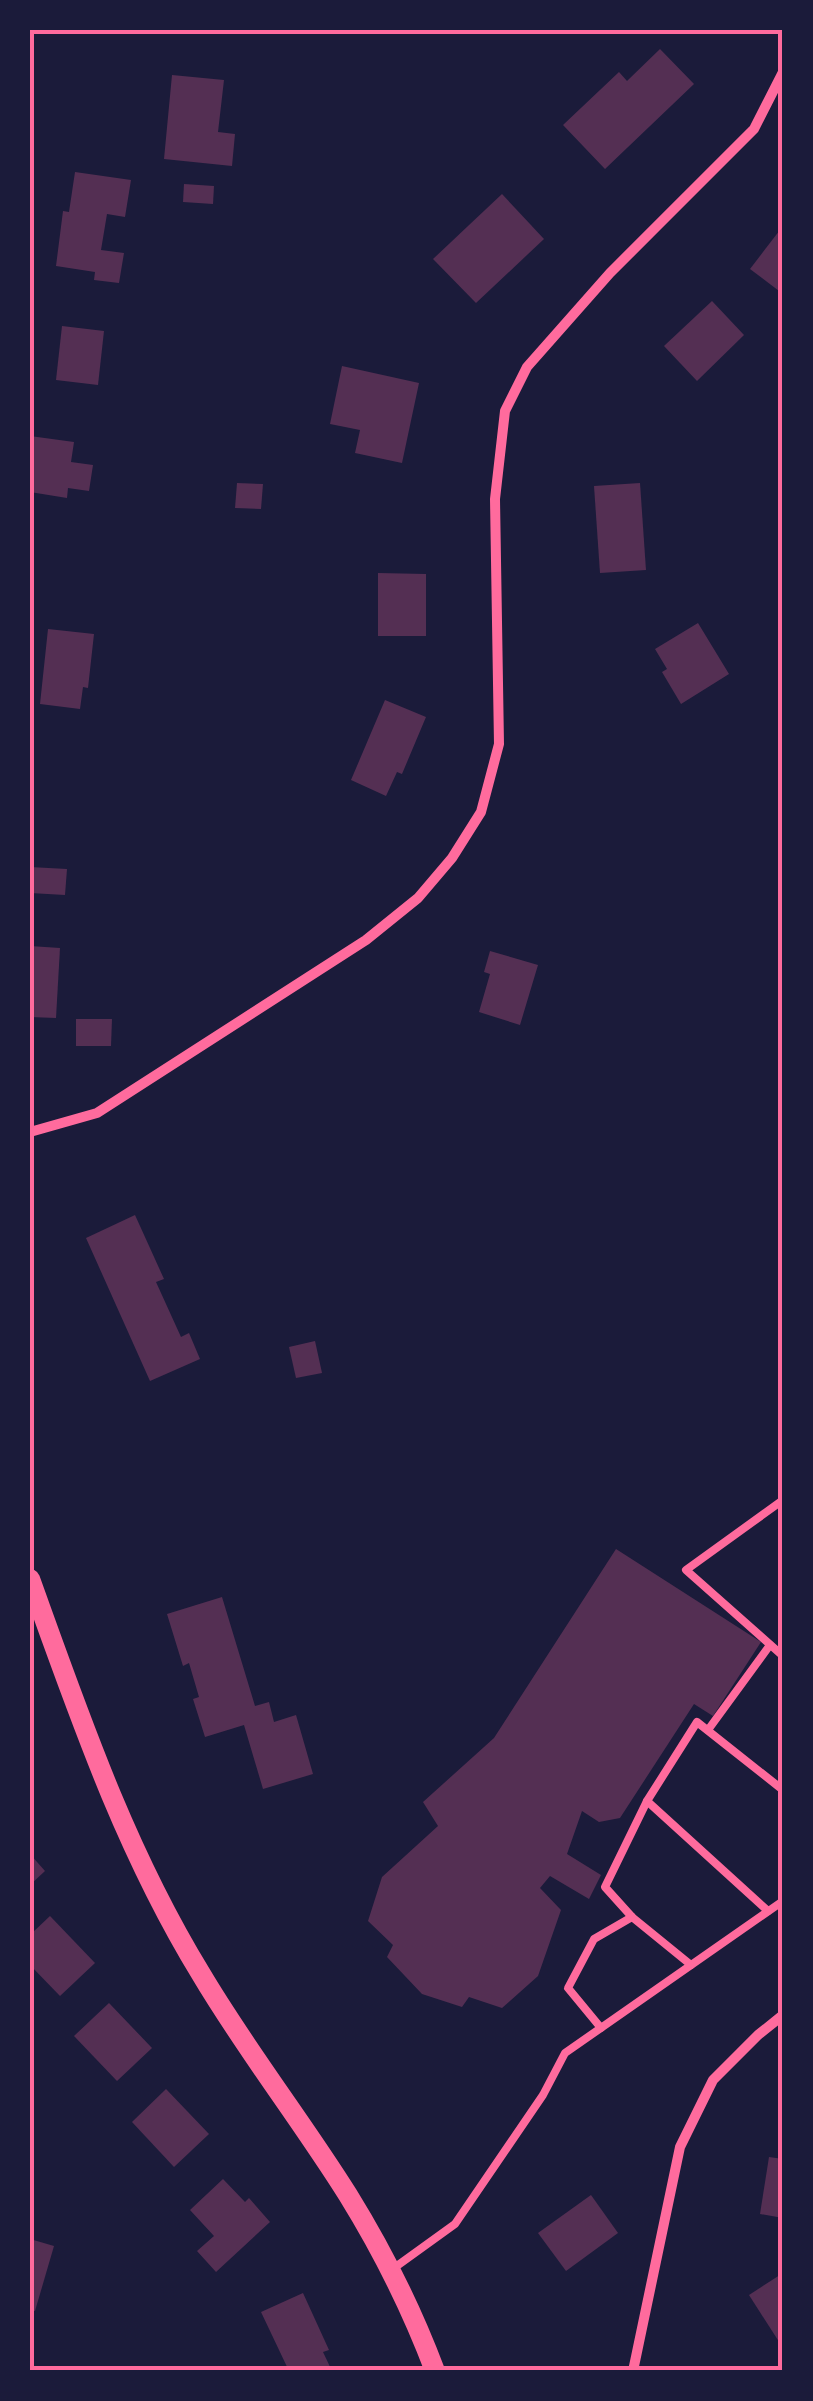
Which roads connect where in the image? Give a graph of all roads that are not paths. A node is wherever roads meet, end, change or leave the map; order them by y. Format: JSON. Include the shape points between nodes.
{"nodes":[{"id":1,"x":783,"y":72,"type":"edge"},
{"id":2,"x":30,"y":1132,"type":"edge"},
{"id":3,"x":783,"y":1500,"type":"edge"},
{"id":4,"x":30,"y":1579,"type":"edge"},
{"id":5,"x":770,"y":1644,"type":"junction"},
{"id":6,"x":783,"y":1656,"type":"edge"},
{"id":7,"x":708,"y":1730,"type":"junction"},
{"id":8,"x":783,"y":1790,"type":"edge"},
{"id":9,"x":648,"y":1801,"type":"junction"},
{"id":10,"x":783,"y":1900,"type":"edge"},
{"id":11,"x":768,"y":1912,"type":"junction"},
{"id":12,"x":632,"y":1917,"type":"junction"},
{"id":13,"x":690,"y":1965,"type":"junction"},
{"id":14,"x":783,"y":2015,"type":"edge"},
{"id":15,"x":601,"y":2028,"type":"junction"},
{"id":16,"x":390,"y":2271,"type":"junction"},
{"id":17,"x":434,"y":2371,"type":"edge"},
{"id":18,"x":633,"y":2371,"type":"edge"}],
"edges":[{"from":1,"to":2,"type":"street","via":[[754,129],[610,273],[527,368],[505,411],[496,500],[499,744],[482,812],[452,858],[418,898],[350,950],[97,1113]]},
{"from":3,"to":5,"type":"lane","via":[[686,1570]]},
{"from":4,"to":16,"type":"main road","via":[[103,1778],[166,1915],[349,2196]]},
{"from":5,"to":6,"type":"lane"},
{"from":5,"to":7,"type":"lane"},
{"from":7,"to":8,"type":"lane"},
{"from":7,"to":9,"type":"lane","via":[[697,1722]]},
{"from":9,"to":11,"type":"lane"},
{"from":9,"to":12,"type":"lane","via":[[605,1886]]},
{"from":10,"to":11,"type":"lane"},
{"from":11,"to":13,"type":"lane"},
{"from":12,"to":13,"type":"lane"},
{"from":12,"to":15,"type":"lane","via":[[594,1938],[568,1988]]},
{"from":13,"to":15,"type":"lane"},
{"from":14,"to":18,"type":"street","via":[[713,2080],[680,2147]]},
{"from":15,"to":16,"type":"lane","via":[[565,2053],[455,2224]]},
{"from":16,"to":17,"type":"main road"}]}
